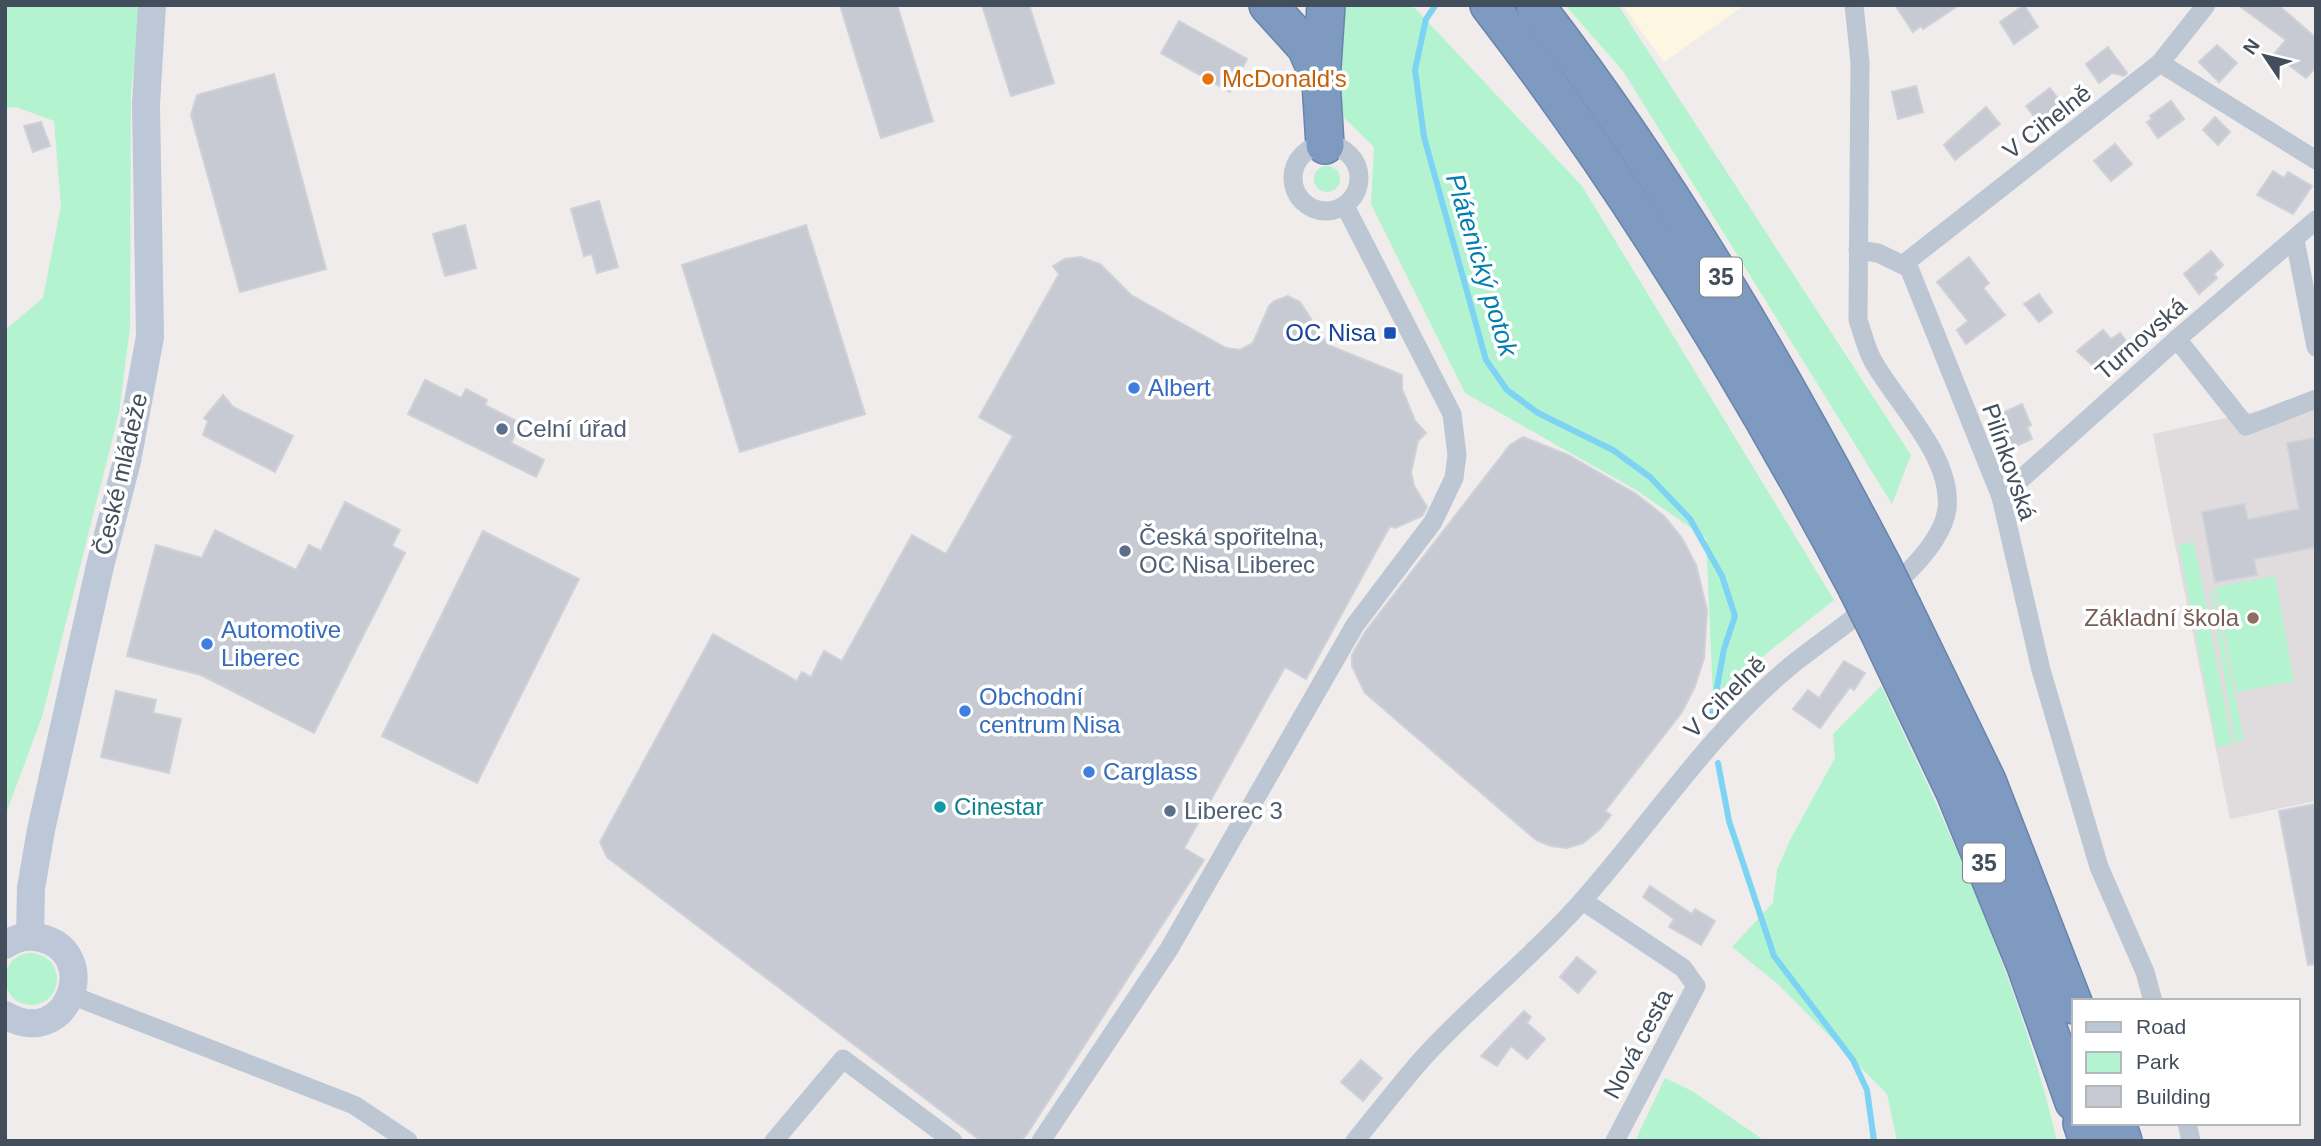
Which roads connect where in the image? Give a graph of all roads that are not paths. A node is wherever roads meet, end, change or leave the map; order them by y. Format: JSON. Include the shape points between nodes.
{"nodes":[{"id":1,"x":152,"y":5,"type":"edge"},
{"id":2,"x":1268,"y":5,"type":"edge"},
{"id":3,"x":1326,"y":5,"type":"edge"},
{"id":4,"x":1477,"y":5,"type":"edge"},
{"id":5,"x":1489,"y":5,"type":"edge"},
{"id":6,"x":1535,"y":5,"type":"edge"},
{"id":7,"x":1854,"y":5,"type":"edge"},
{"id":8,"x":2206,"y":5,"type":"edge"},
{"id":9,"x":1528,"y":55,"type":"junction"},
{"id":10,"x":2160,"y":63,"type":"junction"},
{"id":11,"x":1321,"y":81,"type":"junction"},
{"id":12,"x":1325,"y":145,"type":"junction"},
{"id":13,"x":2316,"y":160,"type":"edge"},
{"id":14,"x":1345,"y":206,"type":"junction"},
{"id":15,"x":2316,"y":220,"type":"edge"},
{"id":16,"x":2295,"y":240,"type":"junction"},
{"id":17,"x":1858,"y":250,"type":"junction"},
{"id":18,"x":1905,"y":264,"type":"junction"},
{"id":19,"x":2177,"y":339,"type":"junction"},
{"id":20,"x":2316,"y":347,"type":"edge"},
{"id":21,"x":2316,"y":399,"type":"edge"},
{"id":22,"x":2001,"y":497,"type":"junction"},
{"id":23,"x":1869,"y":576,"type":"junction"},
{"id":24,"x":1891,"y":619,"type":"junction"},
{"id":25,"x":1583,"y":901,"type":"junction"},
{"id":26,"x":18,"y":941,"type":"edge"},
{"id":27,"x":71,"y":995,"type":"junction"},
{"id":28,"x":2152,"y":999,"type":"edge"},
{"id":29,"x":2072,"y":1000,"type":"edge"},
{"id":30,"x":8,"y":1025,"type":"edge"},
{"id":31,"x":2072,"y":1096,"type":"edge"},
{"id":32,"x":408,"y":1141,"type":"edge"},
{"id":33,"x":774,"y":1141,"type":"edge"},
{"id":34,"x":953,"y":1141,"type":"edge"},
{"id":35,"x":1041,"y":1141,"type":"edge"},
{"id":36,"x":1355,"y":1141,"type":"edge"},
{"id":37,"x":1615,"y":1141,"type":"edge"}],
"edges":[{"from":1,"to":26,"type":"street","name":"České mládeže","via":[[146,104],[150,337],[127,461]]},
{"from":2,"to":11,"type":"highway","via":[[1306,47]]},
{"from":3,"to":11,"type":"highway"},
{"from":4,"to":9,"type":"highway"},
{"from":5,"to":9,"type":"highway","number":"35"},
{"from":6,"to":23,"type":"highway","number":"35","via":[[1644,153],[1815,437]]},
{"from":7,"to":17,"type":"street","via":[[1860,62]]},
{"from":8,"to":10,"type":"street","name":"V Cihelně"},
{"from":9,"to":23,"type":"highway","number":"35","via":[[1616,178],[1785,452]]},
{"from":10,"to":13,"type":"street"},
{"from":10,"to":18,"type":"street","name":"V Cihelně"},
{"from":11,"to":12,"type":"highway"},
{"from":12,"to":14,"type":"street","via":[[1345,151],[1358,168],[1358,189]]},
{"from":12,"to":14,"type":"street","via":[[1305,152],[1298,160],[1294,189],[1312,209],[1323,212]]},
{"from":14,"to":35,"type":"street","via":[[1452,414],[1457,455],[1454,478],[1433,522],[1355,625],[1168,949]]},
{"from":15,"to":16,"type":"street","name":"Turnovská"},
{"from":16,"to":19,"type":"street","name":"Turnovská"},
{"from":16,"to":20,"type":"street"},
{"from":17,"to":18,"type":"street"},
{"from":17,"to":25,"type":"street","name":"V Cihelně","via":[[1858,320],[1872,360],[1921,432],[1947,482],[1942,528],[1926,553],[1894,585],[1759,692],[1695,761]]},
{"from":18,"to":22,"type":"street","name":"Pilínkovská"},
{"from":19,"to":21,"type":"street","via":[[2246,426]]},
{"from":19,"to":22,"type":"street","name":"Turnovská"},
{"from":22,"to":28,"type":"street","name":"Pilínkovská","via":[[2041,670],[2099,867]]},
{"from":23,"to":24,"type":"highway","number":"35","bridge":true},
{"from":24,"to":29,"type":"highway","number":"35","via":[[1986,781]]},
{"from":24,"to":31,"type":"highway","number":"35"},
{"from":25,"to":36,"type":"street","name":"V Cihelně","via":[[1424,1057]]},
{"from":25,"to":37,"type":"street","name":"Nová cesta","via":[[1683,968],[1696,986]]},
{"from":26,"to":27,"type":"street","name":"České mládeže","via":[[54,943],[68,958],[74,978]]},
{"from":27,"to":30,"type":"street","via":[[62,1010],[48,1020]]},
{"from":27,"to":32,"type":"street","via":[[344,1100]]},
{"from":33,"to":34,"type":"street","via":[[843,1059]]}]}
